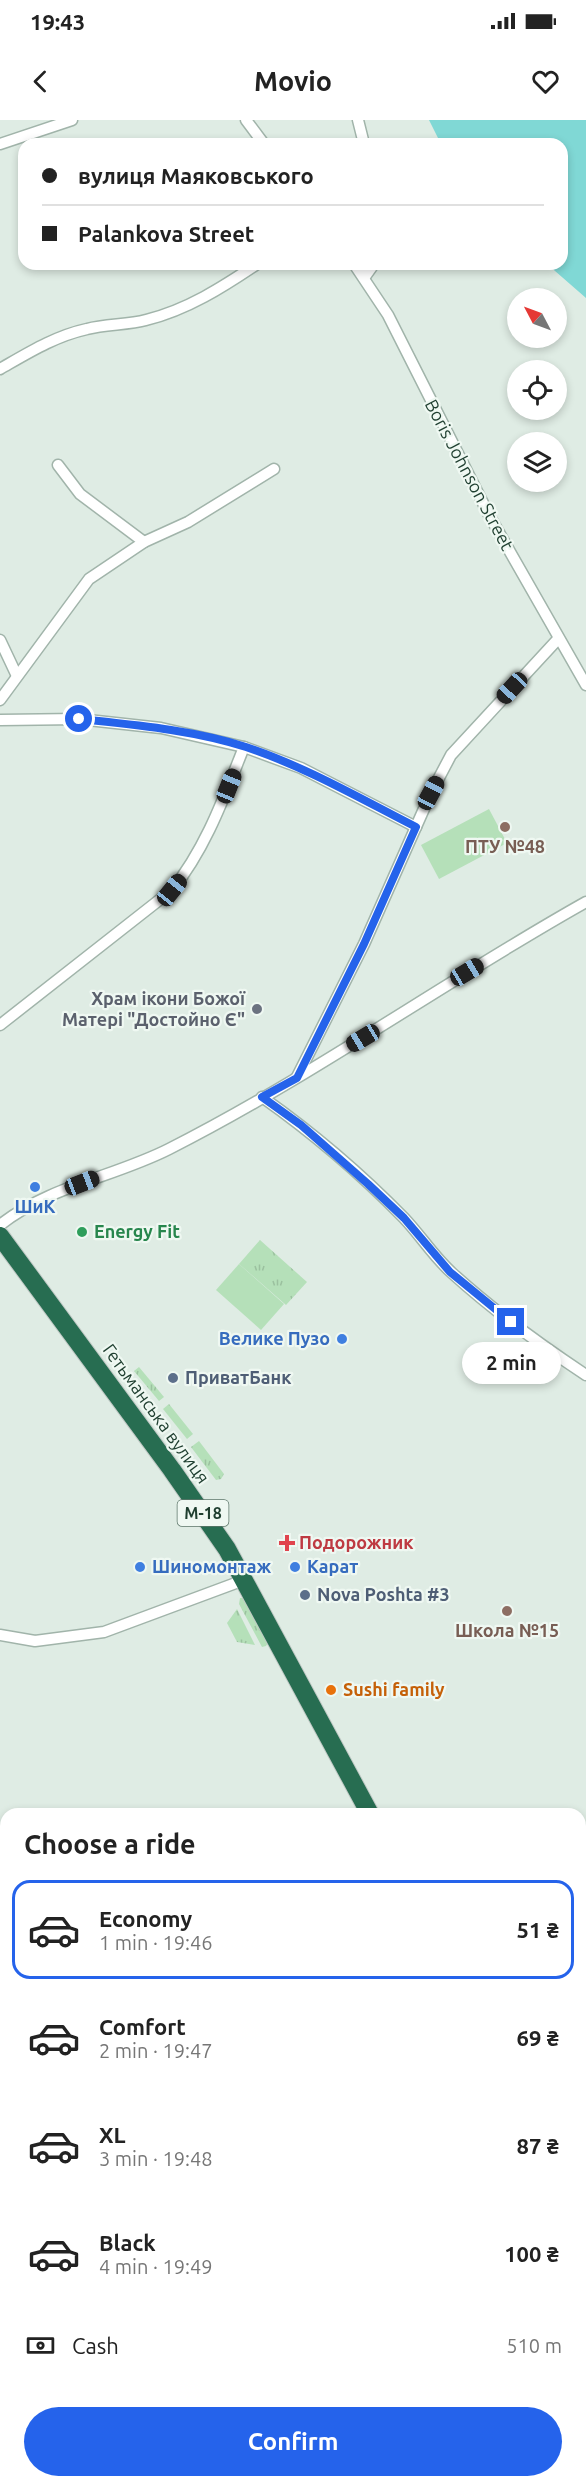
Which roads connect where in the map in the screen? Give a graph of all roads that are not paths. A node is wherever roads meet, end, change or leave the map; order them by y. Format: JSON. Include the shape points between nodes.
{"nodes":[{"id":1,"x":72,"y":120,"type":"edge"},
{"id":2,"x":246,"y":120,"type":"edge"},
{"id":3,"x":358,"y":120,"type":"edge"},
{"id":4,"x":260,"y":138,"type":"edge"},
{"id":5,"x":362,"y":138,"type":"edge"},
{"id":6,"x":0,"y":144,"type":"edge"},
{"id":7,"x":248,"y":270,"type":"edge"},
{"id":8,"x":358,"y":270,"type":"edge"},
{"id":9,"x":370,"y":270,"type":"edge"},
{"id":10,"x":364,"y":278,"type":"junction"},
{"id":11,"x":0,"y":369,"type":"edge"},
{"id":12,"x":58,"y":465,"type":"dead end"},
{"id":13,"x":274,"y":469,"type":"dead end"},
{"id":14,"x":144,"y":542,"type":"junction"},
{"id":15,"x":558,"y":639,"type":"junction"},
{"id":16,"x":0,"y":640,"type":"edge"},
{"id":17,"x":17,"y":676,"type":"junction"},
{"id":18,"x":586,"y":686,"type":"edge"},
{"id":19,"x":0,"y":700,"type":"edge"},
{"id":20,"x":0,"y":720,"type":"edge"},
{"id":21,"x":244,"y":747,"type":"junction"},
{"id":22,"x":416,"y":827,"type":"junction"},
{"id":23,"x":586,"y":902,"type":"edge"},
{"id":24,"x":0,"y":1025,"type":"edge"},
{"id":25,"x":297,"y":1078,"type":"junction"},
{"id":26,"x":262,"y":1097,"type":"junction"},
{"id":27,"x":0,"y":1225,"type":"edge"},
{"id":28,"x":0,"y":1236,"type":"edge"},
{"id":29,"x":586,"y":1375,"type":"edge"},
{"id":30,"x":244,"y":1580,"type":"junction"},
{"id":31,"x":0,"y":1635,"type":"edge"},
{"id":32,"x":367,"y":1808,"type":"edge"}],
"edges":[{"from":1,"to":6,"type":"street"},
{"from":2,"to":4,"type":"street"},
{"from":3,"to":5,"type":"street"},
{"from":7,"to":11,"type":"street","via":[[218,290],[177,309],[145,321],[113,323],[63,335]]},
{"from":8,"to":10,"type":"street","name":"Boris Johnson Street"},
{"from":9,"to":10,"type":"street"},
{"from":10,"to":15,"type":"street","name":"Boris Johnson Street","via":[[388,315],[489,515]]},
{"from":12,"to":14,"type":"street","via":[[80,494]]},
{"from":13,"to":14,"type":"street","via":[[188,522]]},
{"from":14,"to":17,"type":"street","via":[[89,579]]},
{"from":15,"to":18,"type":"street","name":"Boris Johnson Street"},
{"from":15,"to":22,"type":"street","via":[[451,755]]},
{"from":16,"to":17,"type":"street"},
{"from":17,"to":19,"type":"street"},
{"from":20,"to":21,"type":"street","via":[[91,720],[161,728]]},
{"from":21,"to":22,"type":"street","via":[[300,768]]},
{"from":21,"to":24,"type":"street","via":[[204,843],[172,890]]},
{"from":22,"to":25,"type":"street","via":[[364,944]]},
{"from":23,"to":25,"type":"street"},
{"from":25,"to":26,"type":"street"},
{"from":26,"to":27,"type":"street","via":[[167,1150],[39,1200]]},
{"from":26,"to":29,"type":"street","via":[[301,1125],[368,1184],[404,1218],[450,1272],[526,1335]]},
{"from":28,"to":30,"type":"highway","name":"Гетьманська вулиця","number":"М-18","via":[[201,1510]]},
{"from":30,"to":31,"type":"street","via":[[104,1632],[35,1641]]},
{"from":30,"to":32,"type":"highway","name":"Гетьманська вулиця","number":"М-18"}]}
